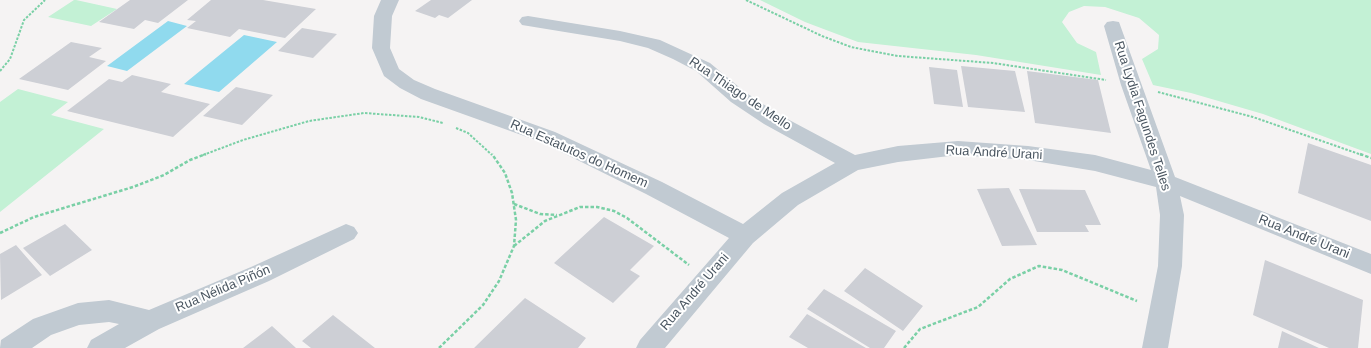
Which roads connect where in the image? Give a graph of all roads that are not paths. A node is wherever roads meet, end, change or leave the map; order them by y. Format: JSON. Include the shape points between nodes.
{"nodes":[{"id":1,"x":390,"y":0,"type":"edge"},
{"id":2,"x":528,"y":21,"type":"dead end"},
{"id":3,"x":1113,"y":26,"type":"dead end"},
{"id":4,"x":852,"y":163,"type":"junction"},
{"id":5,"x":1166,"y":182,"type":"junction"},
{"id":6,"x":346,"y":233,"type":"dead end"},
{"id":7,"x":745,"y":236,"type":"junction"},
{"id":8,"x":1371,"y":264,"type":"edge"},
{"id":9,"x":150,"y":320,"type":"junction"},
{"id":10,"x":10,"y":348,"type":"edge"},
{"id":11,"x":100,"y":348,"type":"edge"},
{"id":12,"x":649,"y":348,"type":"edge"},
{"id":13,"x":1155,"y":348,"type":"edge"}],
"edges":[{"from":1,"to":7,"type":"street","name":"Rua Estatutos do Homem","via":[[383,16],[381,48],[391,72],[407,84],[548,137],[654,188]]},
{"from":2,"to":4,"type":"street","name":"Rua Thiago de Mello","via":[[620,36],[654,44],[680,55],[703,67],[771,119]]},
{"from":3,"to":5,"type":"street","name":"Rua Lydia Fagundes Telles"},
{"from":4,"to":5,"type":"street","name":"Rua André Urani","via":[[898,154],[958,148],[1028,153],[1095,163]]},
{"from":4,"to":7,"type":"street","name":"Rua André Urani","via":[[790,199]]},
{"from":5,"to":8,"type":"street","name":"Rua André Urani"},
{"from":5,"to":13,"type":"street","name":"Rua Lydia Fagundes Telles","via":[[1172,215],[1170,266]]},
{"from":6,"to":9,"type":"street","name":"Rua Nélida Piñón","via":[[260,274]]},
{"from":7,"to":12,"type":"street","name":"Rua André Urani"},
{"from":9,"to":10,"type":"street","via":[[109,311],[78,314],[42,327]]},
{"from":9,"to":11,"type":"street","name":"Rua Nélida Piñón"}]}
